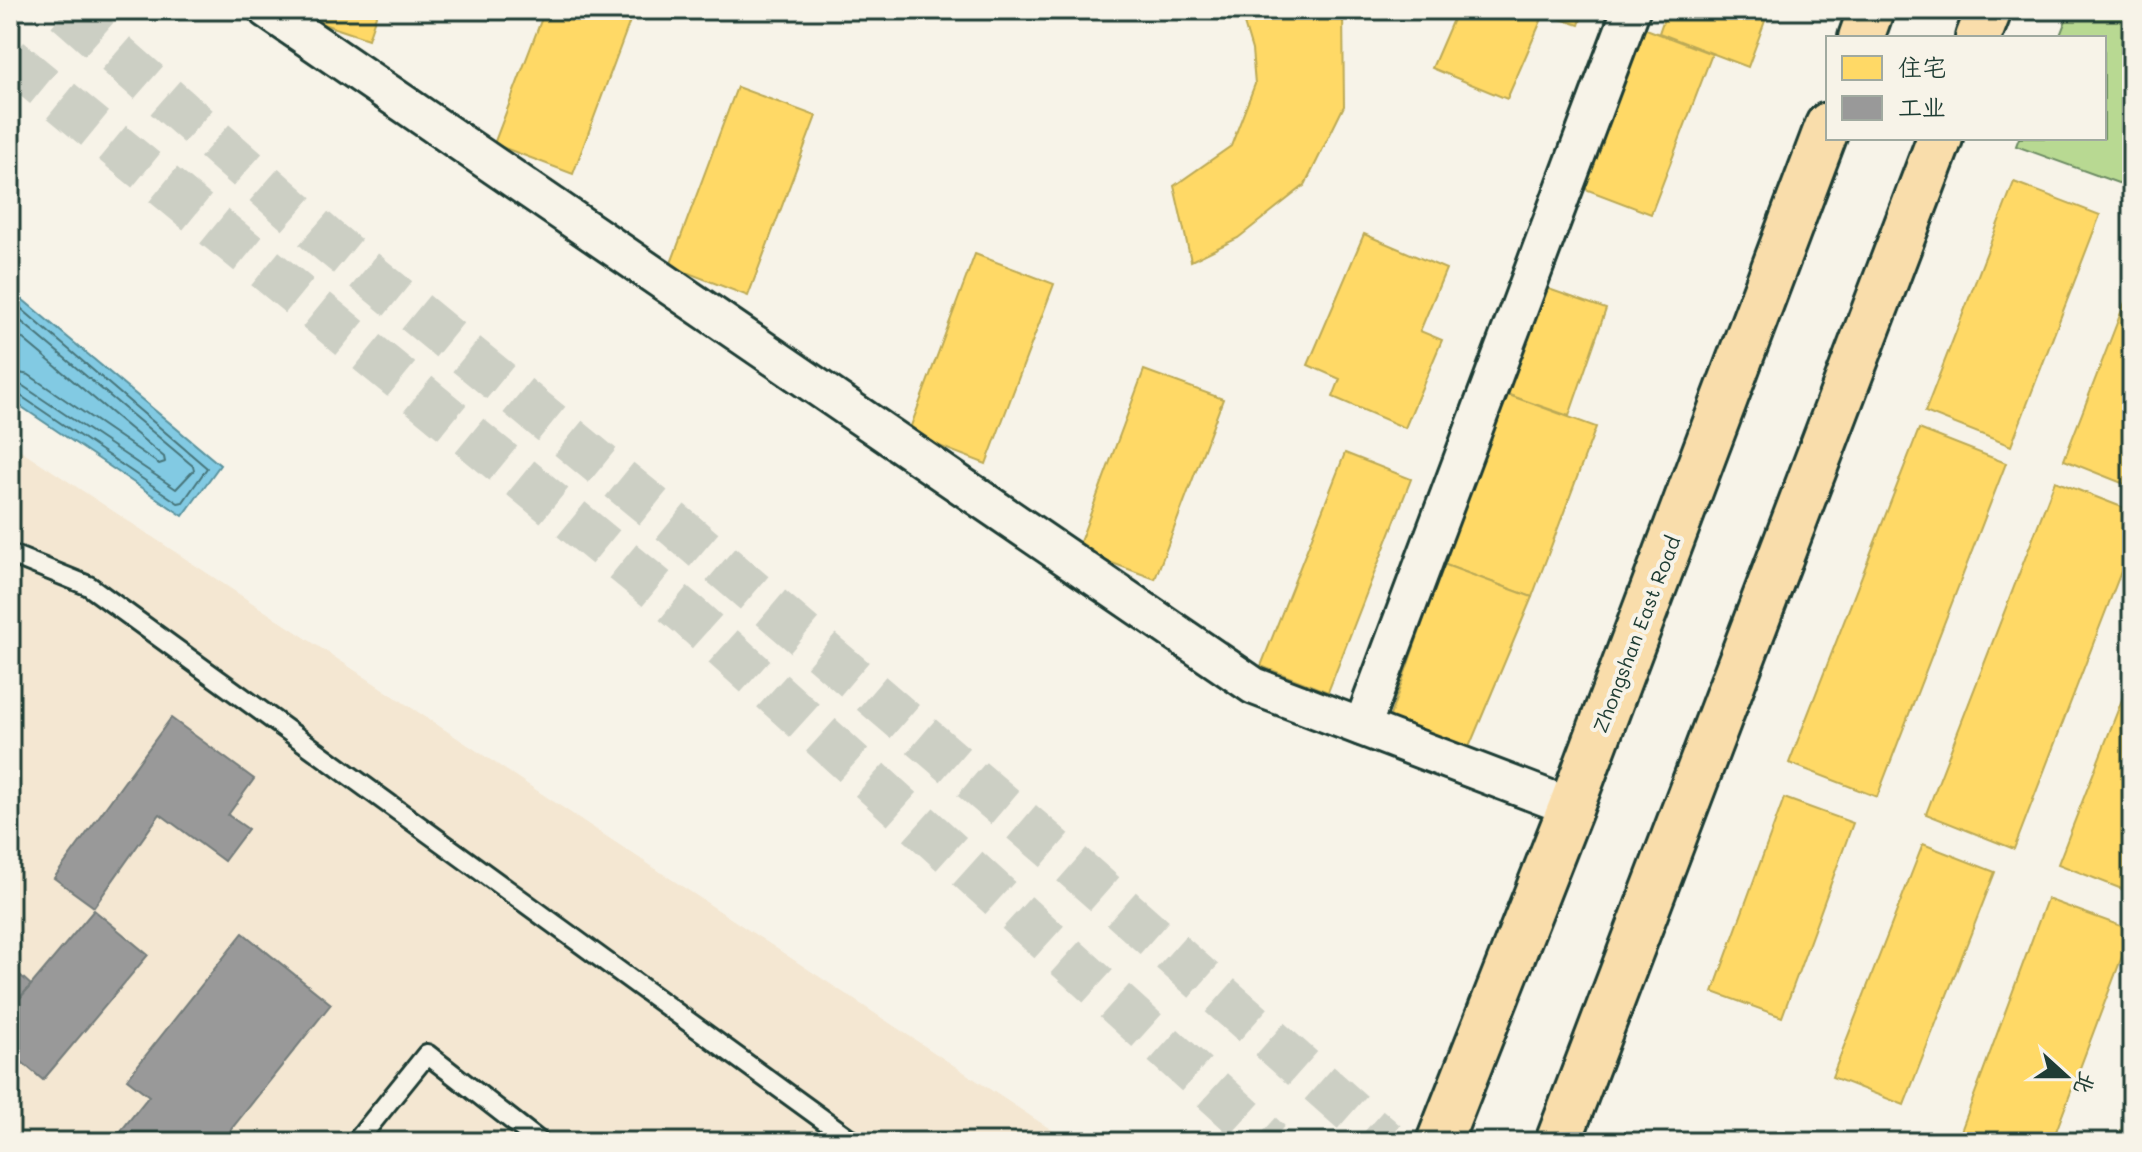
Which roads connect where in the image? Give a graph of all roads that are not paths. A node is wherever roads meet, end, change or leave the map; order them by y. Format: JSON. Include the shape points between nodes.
{"nodes":[{"id":1,"x":267,"y":10,"type":"edge"},
{"id":2,"x":1631,"y":10,"type":"edge"},
{"id":3,"x":1871,"y":10,"type":"edge"},
{"id":4,"x":1989,"y":10,"type":"edge"},
{"id":5,"x":1862,"y":36,"type":"edge"},
{"id":6,"x":1979,"y":36,"type":"edge"},
{"id":7,"x":1826,"y":130,"type":"edge"},
{"id":8,"x":1939,"y":140,"type":"edge"},
{"id":9,"x":10,"y":554,"type":"edge"},
{"id":10,"x":1362,"y":727,"type":"junction"},
{"id":11,"x":1571,"y":807,"type":"junction"},
{"id":12,"x":356,"y":1142,"type":"edge"},
{"id":13,"x":540,"y":1142,"type":"edge"},
{"id":14,"x":854,"y":1142,"type":"edge"},
{"id":15,"x":1439,"y":1142,"type":"edge"},
{"id":16,"x":1558,"y":1142,"type":"edge"}],
"edges":[{"from":1,"to":10,"type":"street","via":[[1254,686]]},
{"from":2,"to":10,"type":"street"},
{"from":3,"to":5,"type":"main road"},
{"from":4,"to":6,"type":"main road"},
{"from":7,"to":11,"type":"main road","name":"Zhongshan East Road"},
{"from":8,"to":16,"type":"main road"},
{"from":9,"to":14,"type":"lane","via":[[89,586]]},
{"from":10,"to":11,"type":"street"},
{"from":11,"to":15,"type":"main road","name":"Zhongshan East Road"},
{"from":12,"to":13,"type":"lane","via":[[427,1054]]}]}
